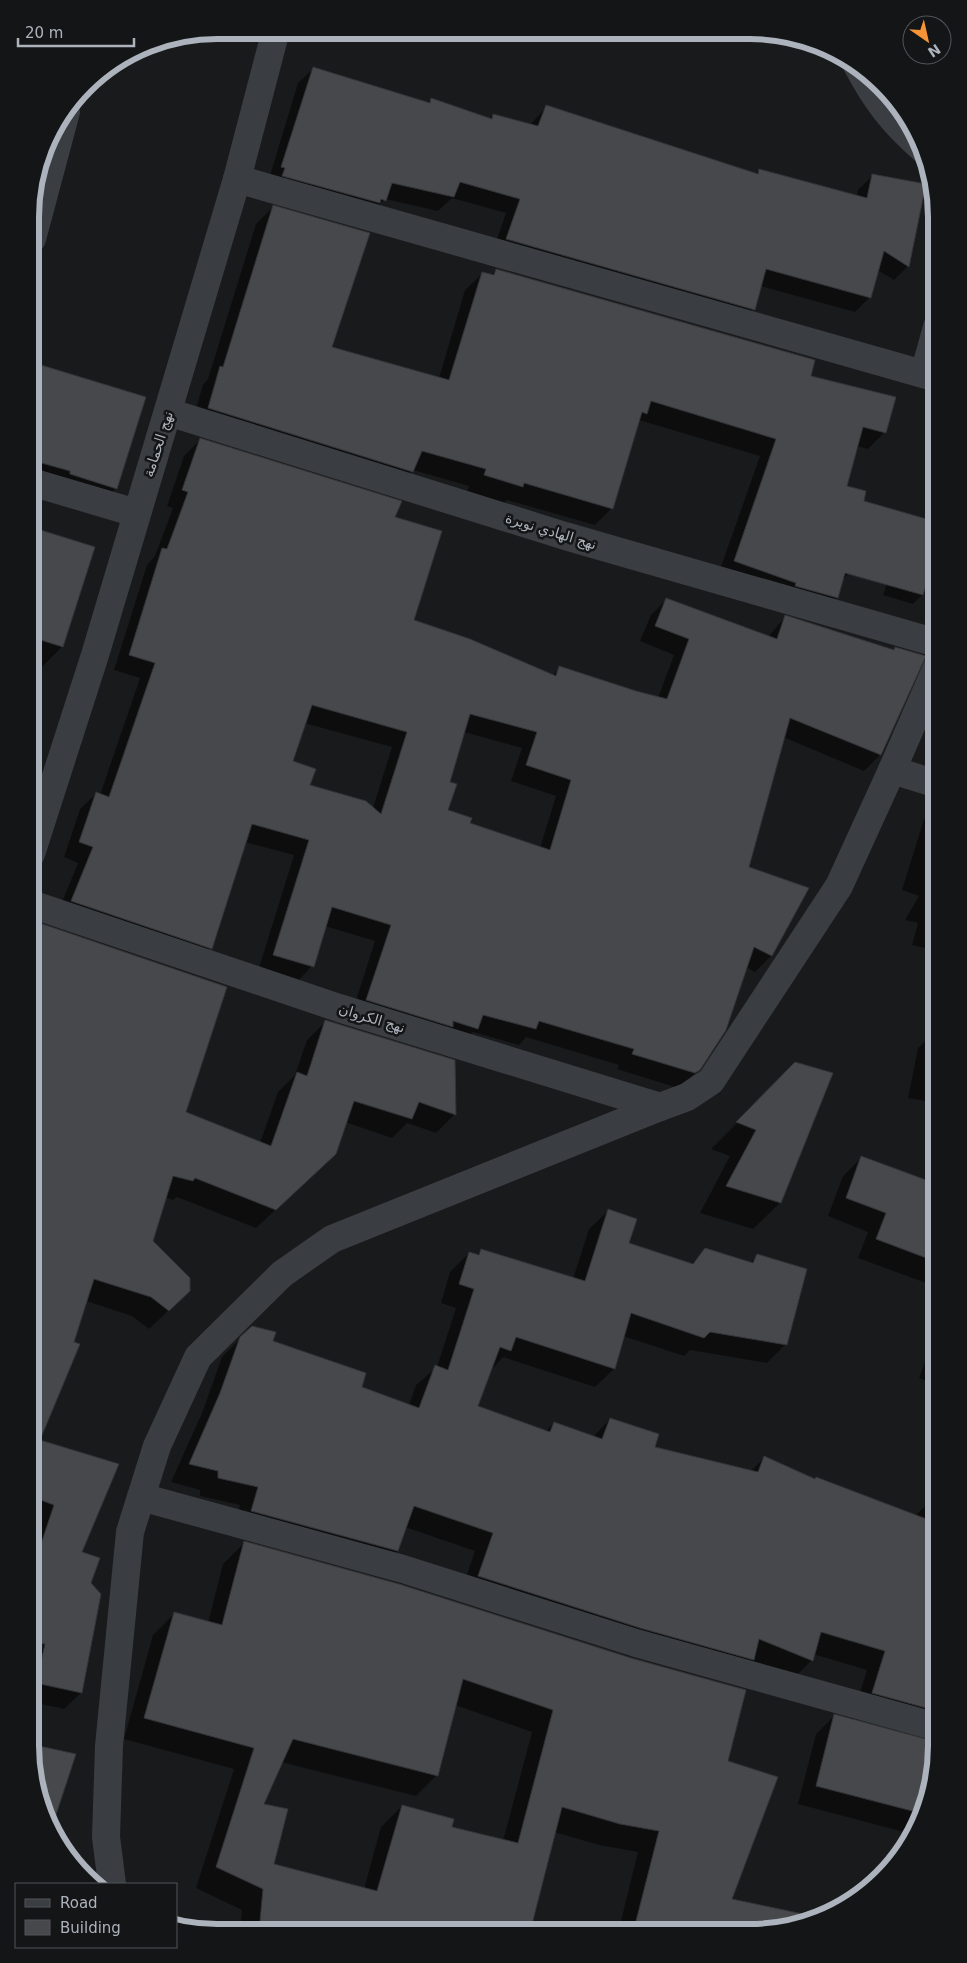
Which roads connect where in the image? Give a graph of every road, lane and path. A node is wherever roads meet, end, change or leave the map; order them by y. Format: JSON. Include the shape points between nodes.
{"nodes":[{"id":1,"x":274,"y":39,"type":"edge"},
{"id":2,"x":865,"y":80,"type":"edge"},
{"id":3,"x":61,"y":132,"type":"edge"},
{"id":4,"x":909,"y":137,"type":"edge"},
{"id":5,"x":238,"y":179,"type":"junction"},
{"id":6,"x":39,"y":213,"type":"edge"},
{"id":7,"x":928,"y":375,"type":"edge"},
{"id":8,"x":168,"y":412,"type":"junction"},
{"id":9,"x":39,"y":484,"type":"edge"},
{"id":10,"x":136,"y":513,"type":"junction"},
{"id":11,"x":928,"y":640,"type":"edge"},
{"id":12,"x":928,"y":688,"type":"edge"},
{"id":13,"x":892,"y":770,"type":"junction"},
{"id":14,"x":928,"y":781,"type":"edge"},
{"id":15,"x":39,"y":829,"type":"edge"},
{"id":16,"x":39,"y":907,"type":"edge"},
{"id":17,"x":660,"y":1107,"type":"junction"},
{"id":18,"x":141,"y":1497,"type":"junction"},
{"id":19,"x":928,"y":1724,"type":"edge"},
{"id":20,"x":112,"y":1883,"type":"edge"}],
"edges":[{"from":1,"to":5,"type":"street","name":"نهج الحمامة"},
{"from":2,"to":4,"type":"street","via":[[873,97]]},
{"from":3,"to":6,"type":"street"},
{"from":5,"to":7,"type":"street"},
{"from":5,"to":8,"type":"street","name":"نهج الحمامة"},
{"from":8,"to":10,"type":"street","name":"نهج الحمامة"},
{"from":8,"to":11,"type":"street","name":"نهج الهادي نويرة","via":[[565,536]]},
{"from":9,"to":10,"type":"street"},
{"from":10,"to":15,"type":"street","name":"نهج الحمامة"},
{"from":12,"to":13,"type":"street"},
{"from":13,"to":14,"type":"street"},
{"from":13,"to":17,"type":"street","via":[[838,886],[711,1081],[688,1097]]},
{"from":16,"to":17,"type":"street","name":"نهج الكروان","via":[[339,1008]]},
{"from":17,"to":18,"type":"street","via":[[332,1239],[282,1274],[198,1357],[157,1446]]},
{"from":18,"to":19,"type":"street","via":[[403,1569],[636,1643]]},
{"from":18,"to":20,"type":"street","via":[[130,1532],[109,1746],[106,1837]]}]}
